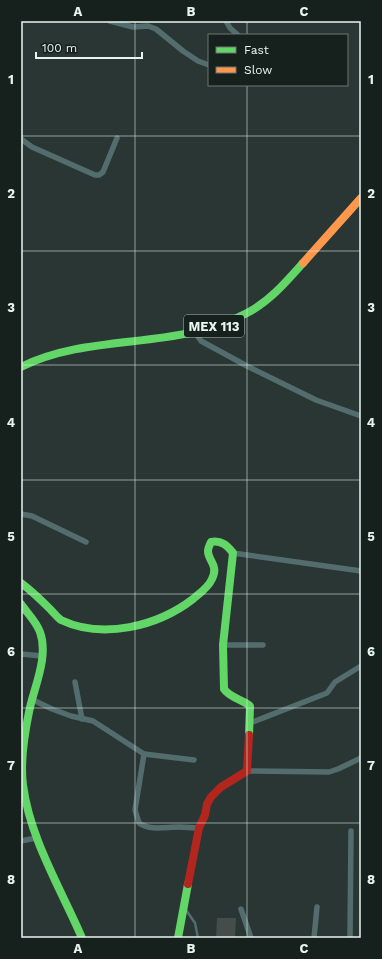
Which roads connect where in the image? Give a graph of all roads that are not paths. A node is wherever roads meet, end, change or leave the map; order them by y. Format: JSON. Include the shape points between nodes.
{"nodes":[{"id":1,"x":110,"y":21,"type":"edge"},
{"id":2,"x":226,"y":21,"type":"edge"},
{"id":3,"x":237,"y":34,"type":"edge"},
{"id":4,"x":208,"y":65,"type":"edge"},
{"id":5,"x":117,"y":138,"type":"dead end"},
{"id":6,"x":21,"y":139,"type":"edge"},
{"id":7,"x":361,"y":198,"type":"edge"},
{"id":8,"x":195,"y":332,"type":"junction"},
{"id":9,"x":21,"y":367,"type":"edge"},
{"id":10,"x":361,"y":416,"type":"edge"},
{"id":11,"x":21,"y":514,"type":"edge"},
{"id":12,"x":86,"y":542,"type":"dead end"},
{"id":13,"x":234,"y":553,"type":"junction"},
{"id":14,"x":361,"y":571,"type":"edge"},
{"id":15,"x":21,"y":583,"type":"edge"},
{"id":16,"x":21,"y":604,"type":"edge"},
{"id":17,"x":223,"y":645,"type":"junction"},
{"id":18,"x":263,"y":645,"type":"dead end"},
{"id":19,"x":21,"y":654,"type":"edge"},
{"id":20,"x":42,"y":656,"type":"junction"},
{"id":21,"x":361,"y":666,"type":"edge"},
{"id":22,"x":76,"y":682,"type":"dead end"},
{"id":23,"x":31,"y":699,"type":"junction"},
{"id":24,"x":82,"y":719,"type":"junction"},
{"id":25,"x":250,"y":723,"type":"junction"},
{"id":26,"x":144,"y":754,"type":"junction"},
{"id":27,"x":361,"y":758,"type":"edge"},
{"id":28,"x":194,"y":760,"type":"dead end"},
{"id":29,"x":21,"y":761,"type":"edge"},
{"id":30,"x":247,"y":771,"type":"junction"},
{"id":31,"x":199,"y":828,"type":"junction"},
{"id":32,"x":351,"y":831,"type":"dead end"},
{"id":33,"x":36,"y":838,"type":"junction"},
{"id":34,"x":21,"y":841,"type":"edge"},
{"id":35,"x":317,"y":907,"type":"dead end"},
{"id":36,"x":184,"y":908,"type":"junction"},
{"id":37,"x":241,"y":909,"type":"dead end"},
{"id":38,"x":82,"y":938,"type":"edge"},
{"id":39,"x":178,"y":938,"type":"edge"},
{"id":40,"x":198,"y":938,"type":"edge"},
{"id":41,"x":251,"y":938,"type":"edge"},
{"id":42,"x":314,"y":938,"type":"edge"},
{"id":43,"x":350,"y":938,"type":"edge"}],
"edges":[{"from":1,"to":4,"type":"street","via":[[156,29],[183,51]]},
{"from":2,"to":3,"type":"street"},
{"from":5,"to":6,"type":"street","via":[[103,172],[99,175],[32,147]]},
{"from":7,"to":8,"type":"main road","number":"MEX 113","via":[[283,286],[266,300],[223,324]]},
{"from":8,"to":9,"type":"main road","number":"MEX 113","via":[[74,349],[37,359]]},
{"from":8,"to":10,"type":"street","via":[[202,341],[247,366],[316,400]]},
{"from":11,"to":12,"type":"street","via":[[32,516]]},
{"from":13,"to":14,"type":"street"},
{"from":13,"to":15,"type":"main road","via":[[221,541],[211,542],[208,551],[214,565],[214,576],[205,589],[192,601],[167,616],[126,628],[97,629],[67,622],[60,619]]},
{"from":13,"to":17,"type":"main road"},
{"from":16,"to":20,"type":"main road","via":[[39,631]]},
{"from":17,"to":18,"type":"street"},
{"from":17,"to":25,"type":"main road","via":[[224,689],[250,706]]},
{"from":19,"to":20,"type":"street"},
{"from":20,"to":23,"type":"main road"},
{"from":21,"to":25,"type":"street","via":[[335,682],[327,693]]},
{"from":22,"to":24,"type":"street"},
{"from":23,"to":24,"type":"street"},
{"from":23,"to":29,"type":"main road"},
{"from":24,"to":26,"type":"street","via":[[93,721]]},
{"from":25,"to":30,"type":"main road"},
{"from":26,"to":28,"type":"street"},
{"from":26,"to":31,"type":"street","via":[[136,810],[139,822],[155,828]]},
{"from":27,"to":30,"type":"street","via":[[329,772]]},
{"from":29,"to":33,"type":"main road","via":[[22,782]]},
{"from":30,"to":31,"type":"main road","via":[[211,796]]},
{"from":31,"to":36,"type":"main road"},
{"from":32,"to":43,"type":"street"},
{"from":33,"to":34,"type":"street"},
{"from":33,"to":38,"type":"main road"},
{"from":35,"to":42,"type":"street"},
{"from":36,"to":39,"type":"main road"},
{"from":36,"to":40,"type":"lane","via":[[195,923]]},
{"from":37,"to":41,"type":"street"}]}
